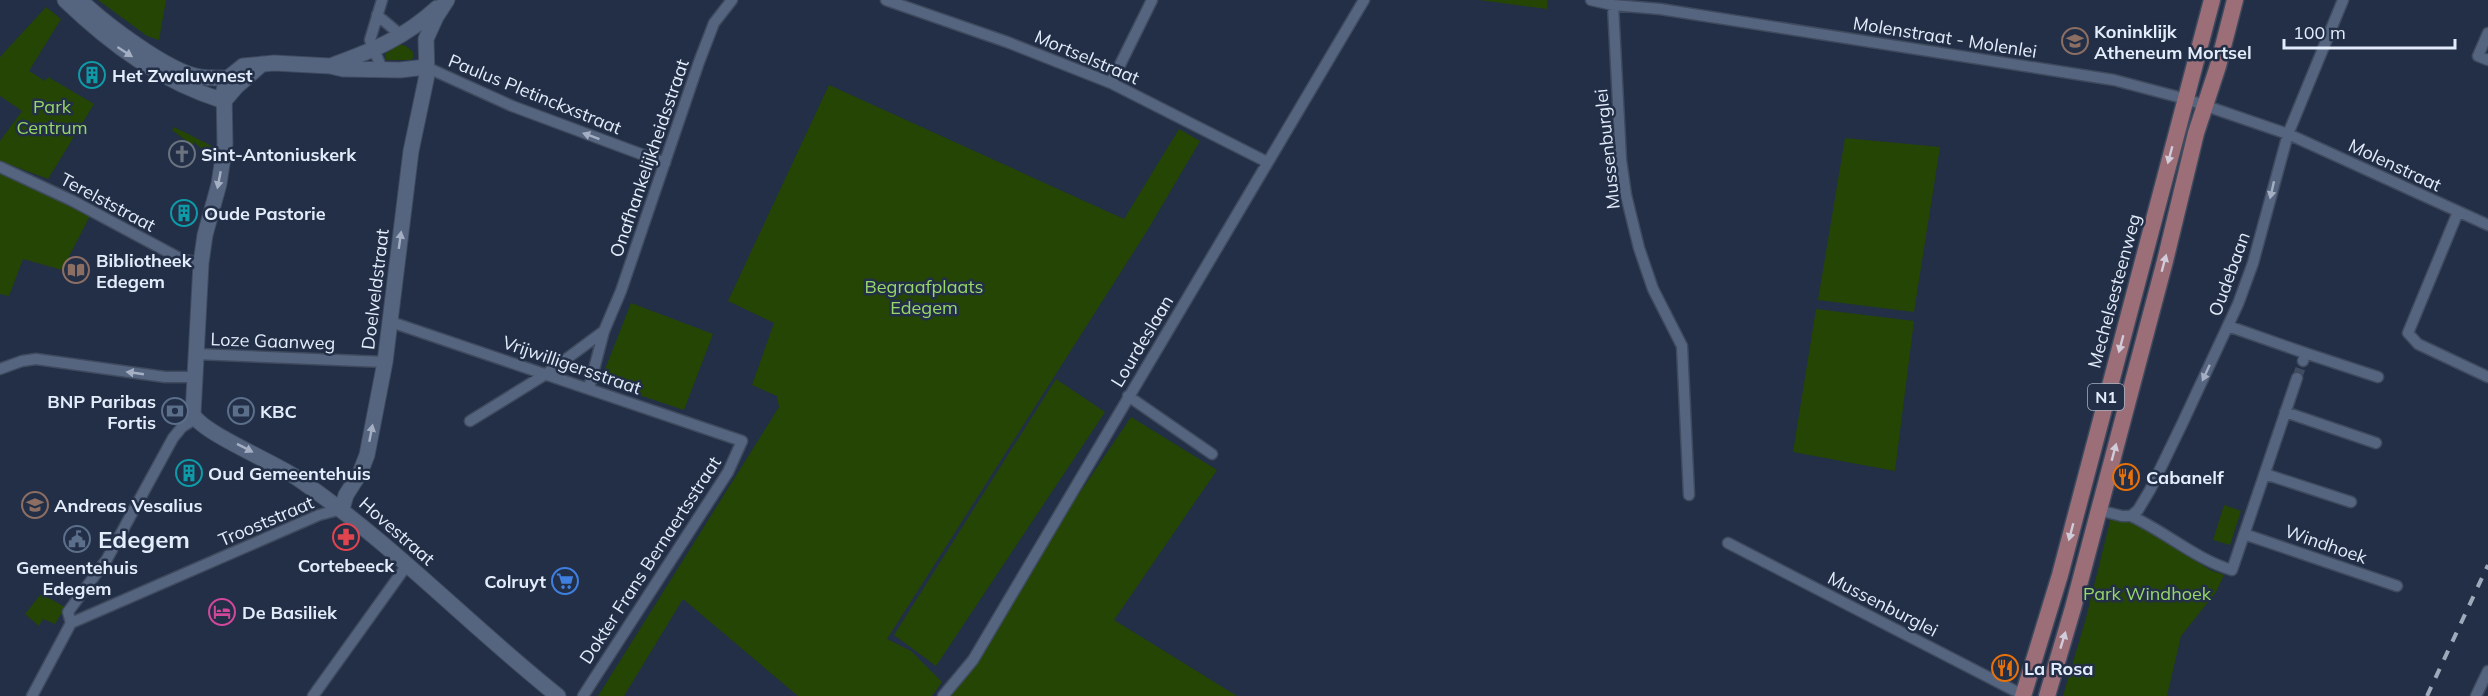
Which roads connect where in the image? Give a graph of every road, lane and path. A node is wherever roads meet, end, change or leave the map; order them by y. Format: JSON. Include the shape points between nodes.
{"nodes":[{"id":1,"x":65,"y":0,"type":"edge"},
{"id":2,"x":80,"y":0,"type":"edge"},
{"id":3,"x":382,"y":0,"type":"edge"},
{"id":4,"x":447,"y":0,"type":"edge"},
{"id":5,"x":732,"y":0,"type":"edge"},
{"id":6,"x":886,"y":0,"type":"edge"},
{"id":7,"x":1152,"y":0,"type":"edge"},
{"id":8,"x":1364,"y":0,"type":"edge"},
{"id":9,"x":1591,"y":0,"type":"edge"},
{"id":10,"x":2212,"y":0,"type":"edge"},
{"id":11,"x":2235,"y":0,"type":"edge"},
{"id":12,"x":2343,"y":0,"type":"edge"},
{"id":13,"x":1613,"y":5,"type":"junction"},
{"id":14,"x":1661,"y":5,"type":"edge"},
{"id":15,"x":377,"y":15,"type":"junction"},
{"id":16,"x":2488,"y":33,"type":"edge"},
{"id":17,"x":402,"y":36,"type":"junction"},
{"id":18,"x":373,"y":51,"type":"junction"},
{"id":19,"x":2488,"y":60,"type":"edge"},
{"id":20,"x":330,"y":66,"type":"junction"},
{"id":21,"x":426,"y":67,"type":"junction"},
{"id":22,"x":163,"y":68,"type":"junction"},
{"id":23,"x":382,"y":69,"type":"junction"},
{"id":24,"x":232,"y":83,"type":"junction"},
{"id":25,"x":1111,"y":83,"type":"junction"},
{"id":26,"x":2186,"y":99,"type":"junction"},
{"id":27,"x":224,"y":101,"type":"junction"},
{"id":28,"x":2204,"y":105,"type":"junction"},
{"id":29,"x":2288,"y":134,"type":"junction"},
{"id":30,"x":1267,"y":162,"type":"junction"},
{"id":31,"x":665,"y":163,"type":"junction"},
{"id":32,"x":0,"y":167,"type":"edge"},
{"id":33,"x":2458,"y":212,"type":"junction"},
{"id":34,"x":2488,"y":225,"type":"edge"},
{"id":35,"x":201,"y":263,"type":"junction"},
{"id":36,"x":391,"y":322,"type":"junction"},
{"id":37,"x":2228,"y":326,"type":"junction"},
{"id":38,"x":604,"y":331,"type":"junction"},
{"id":39,"x":196,"y":354,"type":"junction"},
{"id":40,"x":385,"y":362,"type":"junction"},
{"id":41,"x":0,"y":369,"type":"edge"},
{"id":42,"x":546,"y":374,"type":"junction"},
{"id":43,"x":193,"y":377,"type":"junction"},
{"id":44,"x":2378,"y":377,"type":"dead end"},
{"id":45,"x":2488,"y":377,"type":"edge"},
{"id":46,"x":2297,"y":378,"type":"tunnel mouth"},
{"id":47,"x":589,"y":388,"type":"junction"},
{"id":48,"x":1128,"y":396,"type":"junction"},
{"id":49,"x":2285,"y":412,"type":"junction"},
{"id":50,"x":195,"y":419,"type":"junction"},
{"id":51,"x":470,"y":421,"type":"dead end"},
{"id":52,"x":742,"y":441,"type":"joint"},
{"id":53,"x":2376,"y":443,"type":"dead end"},
{"id":54,"x":1212,"y":454,"type":"dead end"},
{"id":55,"x":2265,"y":474,"type":"junction"},
{"id":56,"x":1689,"y":495,"type":"dead end"},
{"id":57,"x":2351,"y":502,"type":"dead end"},
{"id":58,"x":342,"y":509,"type":"junction"},
{"id":59,"x":2098,"y":510,"type":"junction"},
{"id":60,"x":2131,"y":516,"type":"junction"},
{"id":61,"x":2244,"y":534,"type":"junction"},
{"id":62,"x":1728,"y":543,"type":"dead end"},
{"id":63,"x":407,"y":565,"type":"junction"},
{"id":64,"x":2397,"y":586,"type":"dead end"},
{"id":65,"x":71,"y":622,"type":"junction"},
{"id":66,"x":2488,"y":671,"type":"edge"},
{"id":67,"x":555,"y":695,"type":"edge"},
{"id":68,"x":2023,"y":695,"type":"edge"},
{"id":69,"x":32,"y":696,"type":"edge"},
{"id":70,"x":313,"y":696,"type":"edge"},
{"id":71,"x":583,"y":696,"type":"edge"},
{"id":72,"x":943,"y":696,"type":"edge"},
{"id":73,"x":2047,"y":696,"type":"edge"},
{"id":74,"x":2476,"y":696,"type":"edge"}],
"edges":[{"from":1,"to":22,"type":"street","one_way":true,"via":[[114,44]]},
{"from":2,"to":22,"type":"street"},
{"from":3,"to":15,"type":"street"},
{"from":4,"to":17,"type":"street"},
{"from":4,"to":21,"type":"street","name":"Doelveldstraat","via":[[426,39]]},
{"from":5,"to":31,"type":"street","name":"Onafhankelijkheidsstraat","via":[[714,23]]},
{"from":6,"to":25,"type":"street","name":"Mortselstraat"},
{"from":7,"to":25,"type":"street"},
{"from":8,"to":30,"type":"street","name":"Lourdeslaan"},
{"from":9,"to":13,"type":"street","name":"Molenstraat - Molenlei"},
{"from":10,"to":26,"type":"main road","name":"Mechelsesteenweg","number":"N1"},
{"from":11,"to":28,"type":"main road","number":"N1"},
{"from":12,"to":29,"type":"street","name":"Oudebaan"},
{"from":13,"to":14,"type":"street","name":"Molenstraat - Molenlei"},
{"from":13,"to":56,"type":"street","name":"Mussenburglei","via":[[1626,195],[1653,289],[1682,346]]},
{"from":14,"to":26,"type":"street","name":"Molenstraat - Molenlei","via":[[2114,80]]},
{"from":15,"to":17,"type":"street"},
{"from":15,"to":18,"type":"street","via":[[370,40]]},
{"from":16,"to":19,"type":"street","via":[[2478,56]]},
{"from":17,"to":18,"type":"street"},
{"from":17,"to":21,"type":"street","via":[[422,48]]},
{"from":18,"to":20,"type":"street"},
{"from":18,"to":23,"type":"street"},
{"from":20,"to":23,"type":"street"},
{"from":20,"to":24,"type":"street","via":[[262,64]]},
{"from":21,"to":23,"type":"street"},
{"from":31,"to":21,"type":"street","name":"Paulus Pletinckxstraat","one_way":true,"via":[[512,106]]},
{"from":36,"to":21,"type":"street","name":"Doelveldstraat","one_way":true,"via":[[411,151]]},
{"from":22,"to":24,"type":"street"},
{"from":22,"to":27,"type":"street","via":[[184,87]]},
{"from":24,"to":27,"type":"street"},
{"from":25,"to":30,"type":"street","name":"Mortselstraat"},
{"from":26,"to":28,"type":"street","name":"Molenstraat - Molenlei"},
{"from":26,"to":68,"type":"main road","name":"Mechelsesteenweg","number":"N1","one_way":true,"via":[[2057,584]]},
{"from":27,"to":35,"type":"street","one_way":true,"via":[[225,144]]},
{"from":28,"to":29,"type":"street","name":"Molenstraat - Molenlei"},
{"from":59,"to":28,"type":"main road","number":"N1","one_way":true},
{"from":29,"to":33,"type":"street","name":"Molenstraat"},
{"from":29,"to":37,"type":"street","name":"Oudebaan","one_way":true,"via":[[2253,263]]},
{"from":30,"to":48,"type":"street","name":"Lourdeslaan"},
{"from":31,"to":38,"type":"street","name":"Onafhankelijkheidsstraat"},
{"from":32,"to":35,"type":"street","name":"Terelststraat","via":[[73,201],[181,260]]},
{"from":33,"to":34,"type":"street","name":"Molenstraat"},
{"from":33,"to":45,"type":"street","via":[[2408,333],[2418,344]]},
{"from":35,"to":39,"type":"street"},
{"from":36,"to":40,"type":"street","name":"Doelveldstraat"},
{"from":36,"to":42,"type":"street","name":"Vrijwilligersstraat"},
{"from":37,"to":44,"type":"street","via":[[2304,357]]},
{"from":37,"to":60,"type":"street","name":"Oudebaan","one_way":true,"via":[[2150,490]]},
{"from":38,"to":42,"type":"street"},
{"from":38,"to":47,"type":"street","name":"Onafhankelijkheidsstraat"},
{"from":39,"to":40,"type":"street","name":"Loze Gaanweg"},
{"from":39,"to":43,"type":"street"},
{"from":58,"to":40,"type":"street","name":"Doelveldstraat","one_way":true,"via":[[367,455]]},
{"from":43,"to":41,"type":"street","one_way":true,"via":[[165,377],[36,359]]},
{"from":42,"to":47,"type":"street","name":"Vrijwilligersstraat"},
{"from":42,"to":51,"type":"street"},
{"from":43,"to":50,"type":"street"},
{"from":46,"to":49,"type":"street"},
{"from":47,"to":52,"type":"street","name":"Vrijwilligersstraat"},
{"from":48,"to":54,"type":"street"},
{"from":48,"to":72,"type":"street","name":"Lourdeslaan","via":[[973,660]]},
{"from":49,"to":53,"type":"street"},
{"from":49,"to":55,"type":"street"},
{"from":50,"to":58,"type":"street","name":"Hovestraat","one_way":true,"via":[[206,429],[291,473]]},
{"from":50,"to":65,"type":"street","via":[[173,438],[106,559],[69,612]]},
{"from":52,"to":71,"type":"street","name":"Dokter Frans Bernaertsstraat","via":[[728,472]]},
{"from":55,"to":57,"type":"street"},
{"from":55,"to":61,"type":"street"},
{"from":58,"to":63,"type":"street","name":"Hovestraat"},
{"from":58,"to":65,"type":"street","name":"Trooststraat"},
{"from":59,"to":60,"type":"street"},
{"from":73,"to":59,"type":"main road","number":"N1","one_way":true},
{"from":60,"to":61,"type":"street","via":[[2211,564],[2232,570]]},
{"from":61,"to":64,"type":"street","name":"Windhoek"},
{"from":62,"to":68,"type":"street","name":"Mussenburglei"},
{"from":63,"to":67,"type":"street","name":"Hovestraat"},
{"from":63,"to":70,"type":"street"},
{"from":65,"to":69,"type":"street"},
{"from":66,"to":74,"type":"street"}]}
